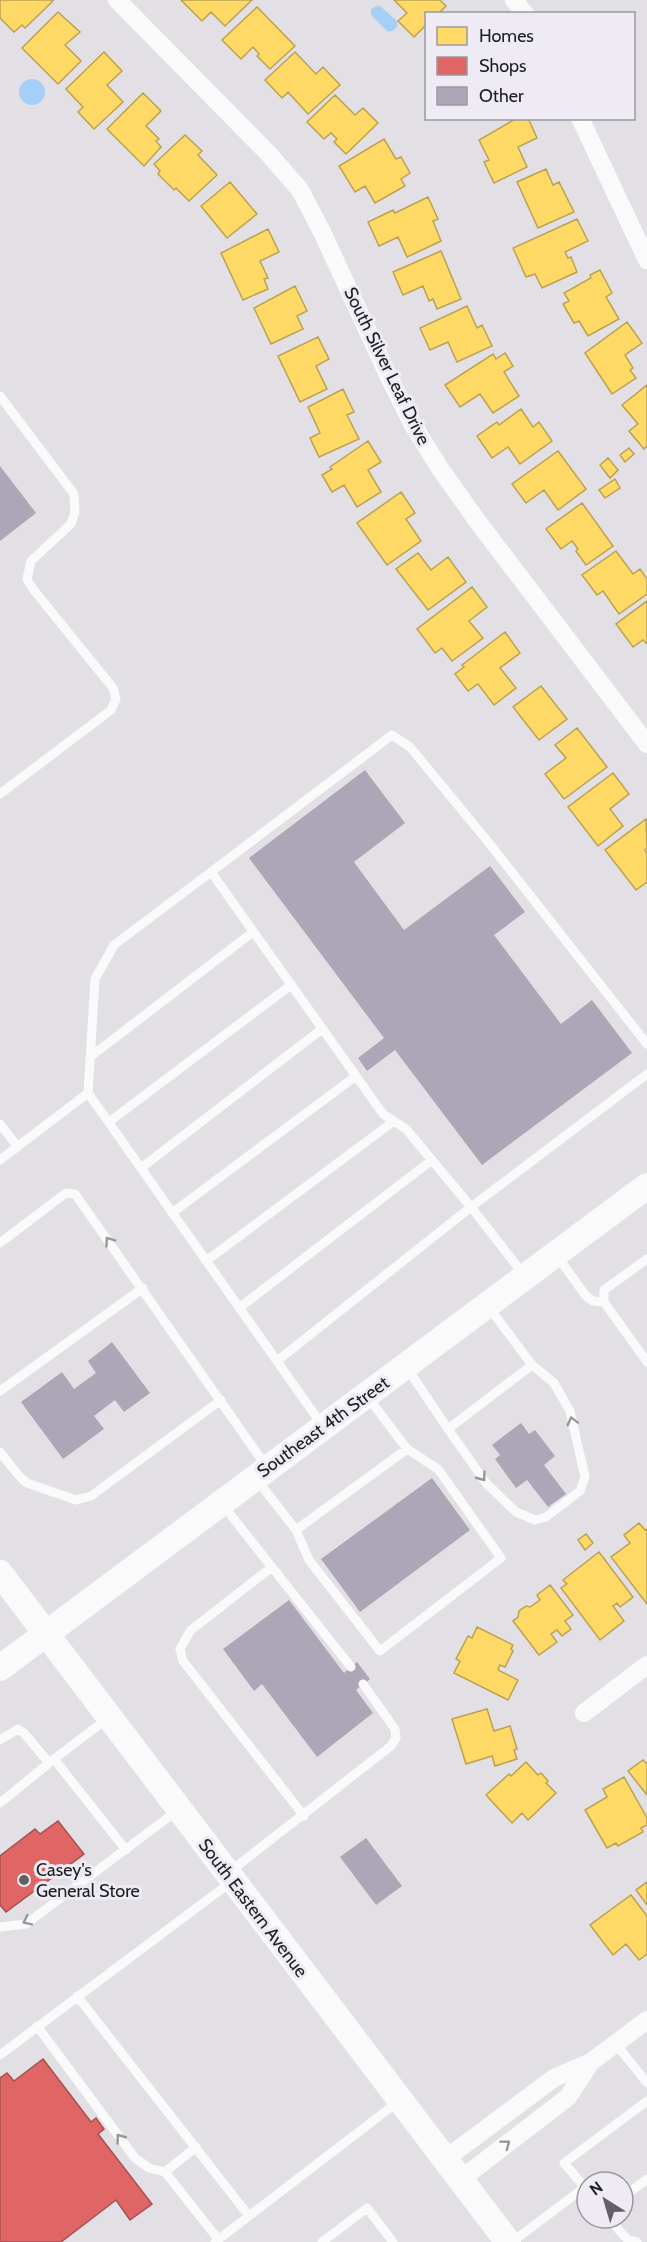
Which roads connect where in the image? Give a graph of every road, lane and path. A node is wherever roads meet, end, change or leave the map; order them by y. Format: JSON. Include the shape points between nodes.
{"nodes":[{"id":1,"x":117,"y":0,"type":"edge"},
{"id":2,"x":514,"y":0,"type":"edge"},
{"id":3,"x":523,"y":12,"type":"edge"},
{"id":4,"x":581,"y":120,"type":"edge"},
{"id":5,"x":647,"y":260,"type":"edge"},
{"id":6,"x":0,"y":396,"type":"edge"},
{"id":7,"x":647,"y":744,"type":"edge"},
{"id":8,"x":0,"y":794,"type":"edge"},
{"id":9,"x":211,"y":872,"type":"junction"},
{"id":10,"x":253,"y":932,"type":"junction"},
{"id":11,"x":291,"y":985,"type":"junction"},
{"id":12,"x":322,"y":1029,"type":"junction"},
{"id":13,"x":647,"y":1044,"type":"edge"},
{"id":14,"x":90,"y":1057,"type":"junction"},
{"id":15,"x":647,"y":1074,"type":"edge"},
{"id":16,"x":356,"y":1076,"type":"junction"},
{"id":17,"x":88,"y":1093,"type":"junction"},
{"id":18,"x":394,"y":1121,"type":"junction"},
{"id":19,"x":109,"y":1122,"type":"junction"},
{"id":20,"x":0,"y":1124,"type":"edge"},
{"id":21,"x":17,"y":1146,"type":"junction"},
{"id":22,"x":0,"y":1160,"type":"edge"},
{"id":23,"x":432,"y":1160,"type":"junction"},
{"id":24,"x":141,"y":1168,"type":"junction"},
{"id":25,"x":647,"y":1186,"type":"edge"},
{"id":26,"x":471,"y":1207,"type":"junction"},
{"id":27,"x":172,"y":1213,"type":"junction"},
{"id":28,"x":0,"y":1243,"type":"edge"},
{"id":29,"x":556,"y":1254,"type":"junction"},
{"id":30,"x":647,"y":1258,"type":"edge"},
{"id":31,"x":206,"y":1261,"type":"junction"},
{"id":32,"x":526,"y":1277,"type":"junction"},
{"id":33,"x":143,"y":1288,"type":"junction"},
{"id":34,"x":604,"y":1302,"type":"junction"},
{"id":35,"x":487,"y":1305,"type":"junction"},
{"id":36,"x":239,"y":1308,"type":"junction"},
{"id":37,"x":277,"y":1361,"type":"junction"},
{"id":38,"x":647,"y":1362,"type":"edge"},
{"id":39,"x":532,"y":1365,"type":"junction"},
{"id":40,"x":406,"y":1366,"type":"junction"},
{"id":41,"x":0,"y":1391,"type":"edge"},
{"id":42,"x":367,"y":1395,"type":"junction"},
{"id":43,"x":221,"y":1400,"type":"junction"},
{"id":44,"x":323,"y":1428,"type":"junction"},
{"id":45,"x":448,"y":1429,"type":"junction"},
{"id":46,"x":407,"y":1449,"type":"junction"},
{"id":47,"x":0,"y":1452,"type":"edge"},
{"id":48,"x":261,"y":1473,"type":"junction"},
{"id":49,"x":221,"y":1503,"type":"junction"},
{"id":50,"x":296,"y":1530,"type":"junction"},
{"id":51,"x":272,"y":1567,"type":"junction"},
{"id":52,"x":0,"y":1573,"type":"edge"},
{"id":53,"x":46,"y":1634,"type":"junction"},
{"id":54,"x":647,"y":1665,"type":"edge"},
{"id":55,"x":351,"y":1667,"type":"dead end"},
{"id":56,"x":0,"y":1668,"type":"edge"},
{"id":57,"x":363,"y":1684,"type":"dead end"},
{"id":58,"x":584,"y":1713,"type":"dead end"},
{"id":59,"x":109,"y":1717,"type":"junction"},
{"id":60,"x":0,"y":1740,"type":"edge"},
{"id":61,"x":52,"y":1761,"type":"junction"},
{"id":62,"x":0,"y":1803,"type":"edge"},
{"id":63,"x":179,"y":1809,"type":"junction"},
{"id":64,"x":304,"y":1816,"type":"junction"},
{"id":65,"x":126,"y":1850,"type":"junction"},
{"id":66,"x":230,"y":1877,"type":"junction"},
{"id":67,"x":0,"y":1927,"type":"edge"},
{"id":68,"x":77,"y":1996,"type":"junction"},
{"id":69,"x":647,"y":2020,"type":"edge"},
{"id":70,"x":37,"y":2026,"type":"junction"},
{"id":71,"x":616,"y":2044,"type":"junction"},
{"id":72,"x":1,"y":2053,"type":"edge"},
{"id":73,"x":591,"y":2062,"type":"junction"},
{"id":74,"x":647,"y":2083,"type":"edge"},
{"id":75,"x":399,"y":2101,"type":"junction"},
{"id":76,"x":647,"y":2101,"type":"edge"},
{"id":77,"x":196,"y":2147,"type":"junction"},
{"id":78,"x":444,"y":2160,"type":"junction"},
{"id":79,"x":165,"y":2172,"type":"junction"},
{"id":80,"x":575,"y":2176,"type":"edge"},
{"id":81,"x":460,"y":2180,"type":"junction"},
{"id":82,"x":575,"y":2197,"type":"edge"},
{"id":83,"x":249,"y":2216,"type":"junction"},
{"id":84,"x":619,"y":2230,"type":"edge"},
{"id":85,"x":217,"y":2241,"type":"edge"},
{"id":86,"x":322,"y":2242,"type":"edge"},
{"id":87,"x":393,"y":2242,"type":"edge"},
{"id":88,"x":509,"y":2242,"type":"edge"},
{"id":89,"x":637,"y":2242,"type":"edge"}],
"edges":[{"from":1,"to":7,"type":"street","name":"South Silver Leaf Drive","via":[[300,190],[389,377],[439,467]]},
{"from":2,"to":3,"type":"street"},
{"from":4,"to":5,"type":"street"},
{"from":6,"to":8,"type":"lane","via":[[74,494],[71,524],[31,561],[27,579],[113,688],[116,699],[111,710]]},
{"from":9,"to":10,"type":"lane"},
{"from":9,"to":13,"type":"lane","via":[[392,735],[410,747]]},
{"from":9,"to":14,"type":"lane","via":[[114,945],[95,979]]},
{"from":10,"to":11,"type":"lane"},
{"from":10,"to":14,"type":"lane"},
{"from":11,"to":12,"type":"lane"},
{"from":11,"to":19,"type":"lane"},
{"from":12,"to":16,"type":"lane"},
{"from":12,"to":24,"type":"lane"},
{"from":14,"to":17,"type":"lane"},
{"from":15,"to":26,"type":"lane"},
{"from":16,"to":18,"type":"lane","via":[[382,1114]]},
{"from":16,"to":27,"type":"lane"},
{"from":17,"to":19,"type":"lane"},
{"from":17,"to":21,"type":"lane"},
{"from":18,"to":23,"type":"lane","via":[[406,1129]]},
{"from":18,"to":31,"type":"lane"},
{"from":19,"to":24,"type":"lane"},
{"from":20,"to":21,"type":"lane"},
{"from":21,"to":22,"type":"lane"},
{"from":23,"to":26,"type":"lane"},
{"from":23,"to":36,"type":"lane"},
{"from":24,"to":27,"type":"lane"},
{"from":25,"to":29,"type":"main road","name":"Southeast 4th Street"},
{"from":26,"to":32,"type":"lane"},
{"from":26,"to":37,"type":"lane"},
{"from":27,"to":31,"type":"lane"},
{"from":33,"to":28,"type":"lane","one_way":true,"via":[[71,1192]]},
{"from":29,"to":32,"type":"main road","name":"Southeast 4th Street"},
{"from":29,"to":34,"type":"lane","via":[[586,1296]]},
{"from":30,"to":34,"type":"lane","via":[[604,1290]]},
{"from":31,"to":36,"type":"lane"},
{"from":32,"to":35,"type":"main road","name":"Southeast 4th Street"},
{"from":33,"to":41,"type":"lane"},
{"from":33,"to":43,"type":"lane"},
{"from":34,"to":38,"type":"lane"},
{"from":35,"to":39,"type":"lane"},
{"from":35,"to":40,"type":"main road","name":"Southeast 4th Street"},
{"from":36,"to":37,"type":"lane"},
{"from":37,"to":44,"type":"lane"},
{"from":39,"to":45,"type":"lane"},
{"from":45,"to":39,"type":"lane","one_way":true,"via":[[486,1483],[516,1512],[535,1520],[555,1510],[579,1491],[585,1478],[570,1411],[554,1383]]},
{"from":40,"to":42,"type":"main road","name":"Southeast 4th Street"},
{"from":40,"to":45,"type":"lane"},
{"from":42,"to":44,"type":"main road","name":"Southeast 4th Street"},
{"from":42,"to":46,"type":"lane"},
{"from":43,"to":47,"type":"lane","via":[[91,1496],[76,1500],[27,1483]]},
{"from":43,"to":48,"type":"lane"},
{"from":44,"to":48,"type":"main road","name":"Southeast 4th Street"},
{"from":46,"to":50,"type":"lane"},
{"from":46,"to":50,"type":"lane","via":[[438,1469],[501,1558],[380,1651],[309,1560]]},
{"from":48,"to":49,"type":"main road","name":"Southeast 4th Street"},
{"from":48,"to":50,"type":"lane"},
{"from":49,"to":51,"type":"lane"},
{"from":49,"to":53,"type":"main road","name":"Southeast 4th Street"},
{"from":51,"to":55,"type":"lane"},
{"from":51,"to":64,"type":"lane","via":[[190,1630],[180,1649],[183,1661]]},
{"from":52,"to":53,"type":"main road","name":"South Eastern Avenue"},
{"from":53,"to":56,"type":"main road","name":"Southeast 4th Street"},
{"from":53,"to":59,"type":"main road","name":"South Eastern Avenue"},
{"from":54,"to":58,"type":"street"},
{"from":57,"to":64,"type":"lane","via":[[395,1729],[396,1738]]},
{"from":59,"to":61,"type":"lane"},
{"from":59,"to":63,"type":"main road","name":"South Eastern Avenue"},
{"from":60,"to":61,"type":"lane","via":[[18,1729]]},
{"from":61,"to":62,"type":"lane"},
{"from":61,"to":65,"type":"lane"},
{"from":63,"to":65,"type":"lane"},
{"from":63,"to":66,"type":"main road","name":"South Eastern Avenue"},
{"from":64,"to":66,"type":"lane"},
{"from":65,"to":67,"type":"lane","one_way":true,"via":[[26,1924]]},
{"from":66,"to":68,"type":"lane"},
{"from":66,"to":75,"type":"main road","name":"South Eastern Avenue"},
{"from":68,"to":70,"type":"lane"},
{"from":68,"to":77,"type":"lane"},
{"from":69,"to":71,"type":"street"},
{"from":70,"to":72,"type":"lane"},
{"from":79,"to":70,"type":"lane","one_way":true,"via":[[149,2168],[135,2157]]},
{"from":71,"to":73,"type":"street"},
{"from":71,"to":74,"type":"lane"},
{"from":73,"to":78,"type":"street","via":[[554,2078]]},
{"from":81,"to":73,"type":"street","one_way":true,"via":[[568,2097]]},
{"from":75,"to":78,"type":"main road","name":"South Eastern Avenue"},
{"from":75,"to":83,"type":"lane"},
{"from":76,"to":80,"type":"lane","via":[[564,2163]]},
{"from":77,"to":79,"type":"lane"},
{"from":77,"to":83,"type":"lane"},
{"from":78,"to":81,"type":"main road","name":"South Eastern Avenue"},
{"from":79,"to":85,"type":"lane"},
{"from":81,"to":88,"type":"main road","name":"South Eastern Avenue"},
{"from":82,"to":88,"type":"lane"},
{"from":83,"to":85,"type":"lane"},
{"from":84,"to":89,"type":"lane","via":[[627,2239]]},
{"from":86,"to":87,"type":"lane","via":[[367,2208]]}]}
